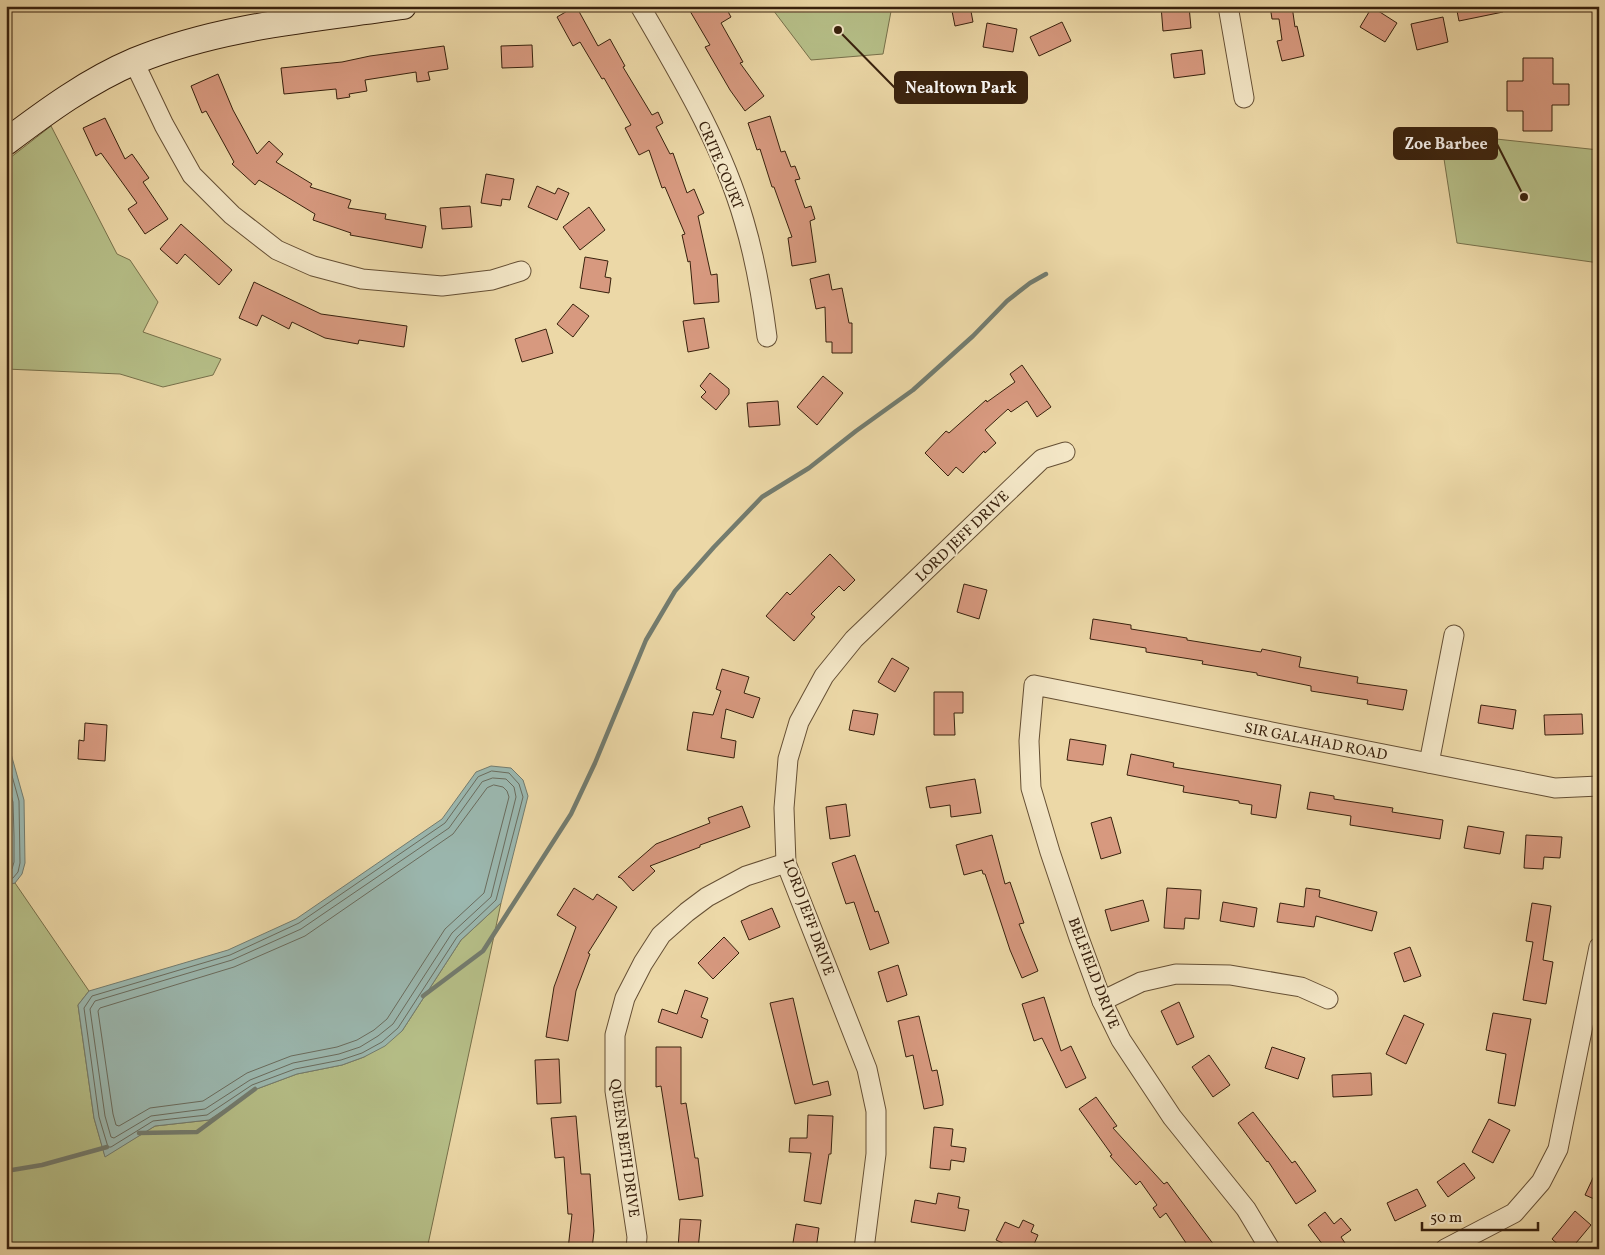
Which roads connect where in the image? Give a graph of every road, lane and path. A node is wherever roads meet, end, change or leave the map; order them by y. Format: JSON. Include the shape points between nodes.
{"nodes":[{"id":1,"x":404,"y":6,"type":"edge"},
{"id":2,"x":640,"y":6,"type":"edge"},
{"id":3,"x":1228,"y":6,"type":"edge"},
{"id":4,"x":134,"y":62,"type":"junction"},
{"id":5,"x":1244,"y":98,"type":"dead end"},
{"id":6,"x":6,"y":142,"type":"edge"},
{"id":7,"x":521,"y":271,"type":"dead end"},
{"id":8,"x":767,"y":337,"type":"dead end"},
{"id":9,"x":1064,"y":452,"type":"dead end"},
{"id":10,"x":1454,"y":635,"type":"dead end"},
{"id":11,"x":1034,"y":685,"type":"joint"},
{"id":12,"x":1429,"y":764,"type":"junction"},
{"id":13,"x":1599,"y":786,"type":"edge"},
{"id":14,"x":786,"y":863,"type":"junction"},
{"id":15,"x":1599,"y":947,"type":"edge"},
{"id":16,"x":1328,"y":999,"type":"dead end"},
{"id":17,"x":1102,"y":1001,"type":"junction"},
{"id":18,"x":636,"y":1249,"type":"edge"},
{"id":19,"x":864,"y":1249,"type":"edge"},
{"id":20,"x":1270,"y":1249,"type":"edge"},
{"id":21,"x":1446,"y":1249,"type":"edge"}],
"edges":[{"from":1,"to":4,"type":"street","via":[[221,34]]},
{"from":2,"to":8,"type":"street","name":"CRITE COURT","via":[[685,84],[721,156],[744,221]]},
{"from":3,"to":5,"type":"street"},
{"from":4,"to":6,"type":"street","via":[[73,94]]},
{"from":4,"to":7,"type":"street","via":[[192,175],[232,216],[277,250],[313,266],[362,279],[442,286],[492,280]]},
{"from":9,"to":14,"type":"street","name":"LORD JEFF DRIVE","via":[[1042,459],[854,639],[824,676],[799,722],[788,759],[784,808]]},
{"from":10,"to":12,"type":"street"},
{"from":11,"to":12,"type":"street","name":"SIR GALAHAD ROAD"},
{"from":11,"to":17,"type":"street","name":"BELFIELD DRIVE","via":[[1028,741],[1031,788],[1078,938]]},
{"from":12,"to":13,"type":"street","name":"SIR GALAHAD ROAD","via":[[1555,788]]},
{"from":14,"to":18,"type":"street","name":"QUEEN BETH DRIVE","via":[[746,876],[687,912],[661,935],[625,998],[615,1035],[615,1091],[637,1236]]},
{"from":14,"to":19,"type":"street","name":"LORD JEFF DRIVE","via":[[867,1069],[876,1111],[876,1154]]},
{"from":15,"to":21,"type":"street","via":[[1558,1148],[1541,1182],[1514,1213]]},
{"from":16,"to":17,"type":"street","via":[[1301,987],[1230,975],[1176,974],[1141,982]]},
{"from":17,"to":20,"type":"street","name":"BELFIELD DRIVE","via":[[1120,1040],[1172,1117],[1246,1209]]}]}
